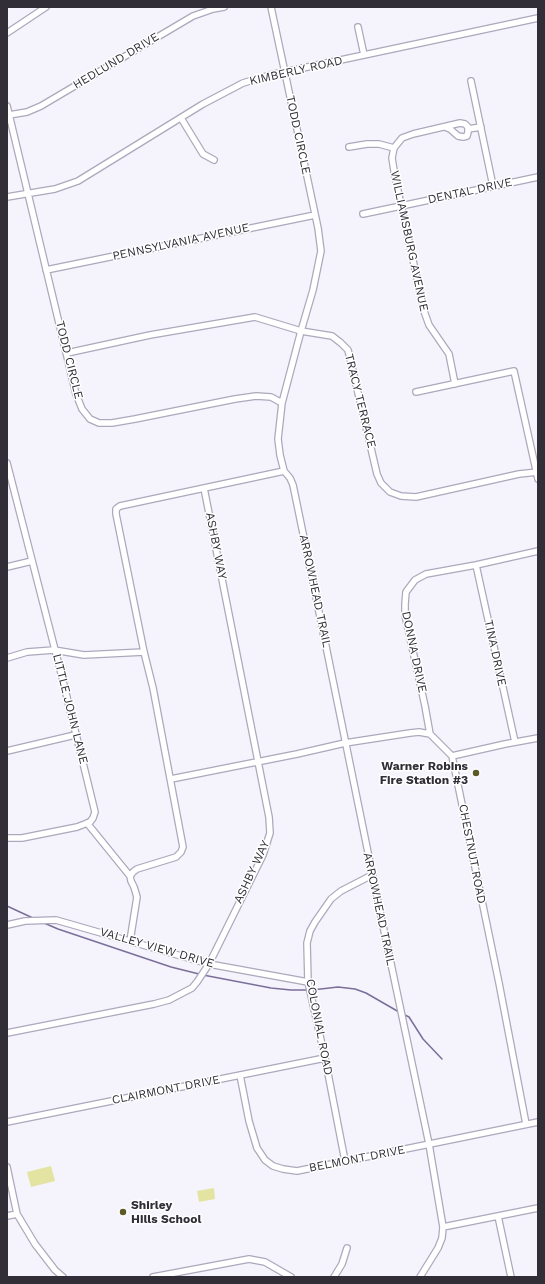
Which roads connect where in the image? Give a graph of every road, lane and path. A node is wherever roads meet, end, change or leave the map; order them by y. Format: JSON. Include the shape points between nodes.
{"nodes":[{"id":1,"x":46,"y":7,"type":"edge"},
{"id":2,"x":224,"y":7,"type":"edge"},
{"id":3,"x":270,"y":7,"type":"edge"},
{"id":4,"x":538,"y":18,"type":"edge"},
{"id":5,"x":358,"y":28,"type":"dead end"},
{"id":6,"x":7,"y":33,"type":"edge"},
{"id":7,"x":364,"y":55,"type":"junction"},
{"id":8,"x":284,"y":72,"type":"junction"},
{"id":9,"x":471,"y":81,"type":"dead end"},
{"id":10,"x":7,"y":106,"type":"edge"},
{"id":11,"x":9,"y":115,"type":"junction"},
{"id":12,"x":182,"y":118,"type":"junction"},
{"id":13,"x":445,"y":127,"type":"junction"},
{"id":14,"x":481,"y":127,"type":"junction"},
{"id":15,"x":468,"y":129,"type":"junction"},
{"id":16,"x":349,"y":147,"type":"dead end"},
{"id":17,"x":394,"y":148,"type":"junction"},
{"id":18,"x":214,"y":160,"type":"dead end"},
{"id":19,"x":538,"y":177,"type":"edge"},
{"id":20,"x":493,"y":186,"type":"junction"},
{"id":21,"x":27,"y":193,"type":"junction"},
{"id":22,"x":7,"y":197,"type":"edge"},
{"id":23,"x":401,"y":206,"type":"junction"},
{"id":24,"x":363,"y":214,"type":"dead end"},
{"id":25,"x":315,"y":215,"type":"junction"},
{"id":26,"x":46,"y":270,"type":"junction"},
{"id":27,"x":301,"y":331,"type":"junction"},
{"id":28,"x":67,"y":353,"type":"junction"},
{"id":29,"x":455,"y":384,"type":"junction"},
{"id":30,"x":416,"y":392,"type":"dead end"},
{"id":31,"x":282,"y":403,"type":"junction"},
{"id":32,"x":7,"y":463,"type":"edge"},
{"id":33,"x":284,"y":471,"type":"junction"},
{"id":34,"x":537,"y":472,"type":"edge"},
{"id":35,"x":9,"y":478,"type":"edge"},
{"id":36,"x":538,"y":479,"type":"edge"},
{"id":37,"x":204,"y":488,"type":"junction"},
{"id":38,"x":538,"y":551,"type":"edge"},
{"id":39,"x":32,"y":560,"type":"junction"},
{"id":40,"x":476,"y":565,"type":"junction"},
{"id":41,"x":7,"y":568,"type":"edge"},
{"id":42,"x":54,"y":650,"type":"junction"},
{"id":43,"x":144,"y":652,"type":"junction"},
{"id":44,"x":7,"y":658,"type":"edge"},
{"id":45,"x":430,"y":734,"type":"junction"},
{"id":46,"x":75,"y":735,"type":"junction"},
{"id":47,"x":538,"y":738,"type":"edge"},
{"id":48,"x":515,"y":742,"type":"junction"},
{"id":49,"x":345,"y":743,"type":"junction"},
{"id":50,"x":7,"y":751,"type":"edge"},
{"id":51,"x":452,"y":756,"type":"junction"},
{"id":52,"x":259,"y":762,"type":"junction"},
{"id":53,"x":170,"y":779,"type":"junction"},
{"id":54,"x":88,"y":823,"type":"junction"},
{"id":55,"x":7,"y":838,"type":"edge"},
{"id":56,"x":372,"y":875,"type":"junction"},
{"id":57,"x":130,"y":876,"type":"junction"},
{"id":58,"x":7,"y":925,"type":"edge"},
{"id":59,"x":130,"y":941,"type":"junction"},
{"id":60,"x":209,"y":964,"type":"junction"},
{"id":61,"x":308,"y":982,"type":"junction"},
{"id":62,"x":7,"y":1033,"type":"edge"},
{"id":63,"x":325,"y":1058,"type":"junction"},
{"id":64,"x":240,"y":1075,"type":"junction"},
{"id":65,"x":7,"y":1122,"type":"edge"},
{"id":66,"x":538,"y":1122,"type":"edge"},
{"id":67,"x":526,"y":1124,"type":"junction"},
{"id":68,"x":429,"y":1144,"type":"junction"},
{"id":69,"x":344,"y":1161,"type":"junction"},
{"id":70,"x":7,"y":1167,"type":"edge"},
{"id":71,"x":538,"y":1208,"type":"edge"},
{"id":72,"x":17,"y":1214,"type":"junction"},
{"id":73,"x":7,"y":1216,"type":"edge"},
{"id":74,"x":498,"y":1216,"type":"junction"},
{"id":75,"x":443,"y":1227,"type":"junction"},
{"id":76,"x":347,"y":1248,"type":"dead end"},
{"id":77,"x":63,"y":1277,"type":"edge"},
{"id":78,"x":153,"y":1277,"type":"edge"},
{"id":79,"x":291,"y":1277,"type":"edge"},
{"id":80,"x":334,"y":1277,"type":"edge"},
{"id":81,"x":420,"y":1277,"type":"edge"},
{"id":82,"x":511,"y":1277,"type":"edge"}],
"edges":[{"from":1,"to":6,"type":"street"},
{"from":2,"to":11,"type":"street","name":"HEDLUND DRIVE","via":[[193,16],[41,106]]},
{"from":3,"to":8,"type":"street","name":"TODD CIRCLE"},
{"from":4,"to":7,"type":"street","name":"KIMBERLY ROAD"},
{"from":5,"to":7,"type":"street"},
{"from":7,"to":8,"type":"street","name":"KIMBERLY ROAD"},
{"from":8,"to":12,"type":"street","name":"KIMBERLY ROAD","via":[[243,83]]},
{"from":8,"to":25,"type":"street","name":"TODD CIRCLE"},
{"from":9,"to":14,"type":"street"},
{"from":10,"to":11,"type":"street","name":"TODD CIRCLE"},
{"from":11,"to":21,"type":"street","name":"TODD CIRCLE"},
{"from":12,"to":18,"type":"street","via":[[203,154]]},
{"from":12,"to":21,"type":"street","name":"KIMBERLY ROAD","via":[[78,181]]},
{"from":13,"to":15,"type":"street","via":[[460,123]]},
{"from":13,"to":15,"type":"street","via":[[462,137],[467,136]]},
{"from":13,"to":17,"type":"street","via":[[402,138]]},
{"from":14,"to":15,"type":"street"},
{"from":14,"to":20,"type":"street"},
{"from":16,"to":17,"type":"street","via":[[378,144]]},
{"from":17,"to":23,"type":"street","name":"WILLIAMSBURG AVENUE","via":[[393,168]]},
{"from":19,"to":20,"type":"street","name":"DENTAL DRIVE"},
{"from":20,"to":23,"type":"street","name":"DENTAL DRIVE"},
{"from":21,"to":22,"type":"street","name":"KIMBERLY ROAD"},
{"from":21,"to":26,"type":"street","name":"TODD CIRCLE"},
{"from":23,"to":24,"type":"street","name":"DENTAL DRIVE"},
{"from":23,"to":29,"type":"street","name":"WILLIAMSBURG AVENUE","via":[[424,311],[429,325],[448,354]]},
{"from":25,"to":26,"type":"street","name":"PENNSYLVANIA AVENUE"},
{"from":25,"to":27,"type":"street","name":"TODD CIRCLE","via":[[320,251],[313,290]]},
{"from":26,"to":28,"type":"street","name":"TODD CIRCLE"},
{"from":27,"to":28,"type":"street","name":"TRACY TERRACE","via":[[255,317],[150,335]]},
{"from":27,"to":31,"type":"street","name":"TODD CIRCLE"},
{"from":27,"to":34,"type":"street","name":"TRACY TERRACE","via":[[332,336],[348,350],[377,474],[381,483],[390,492],[401,496],[416,496]]},
{"from":28,"to":31,"type":"street","name":"TODD CIRCLE","via":[[82,409],[90,419],[99,423],[136,419],[256,396],[271,397]]},
{"from":29,"to":30,"type":"street"},
{"from":29,"to":34,"type":"street","via":[[514,371]]},
{"from":31,"to":33,"type":"street","name":"TODD CIRCLE","via":[[278,439]]},
{"from":32,"to":35,"type":"street","name":"LITTLE JOHN LANE"},
{"from":33,"to":37,"type":"street"},
{"from":33,"to":49,"type":"street","name":"ARROWHEAD TRAIL","via":[[290,478],[298,509]]},
{"from":34,"to":36,"type":"street"},
{"from":35,"to":39,"type":"street","name":"LITTLE JOHN LANE"},
{"from":37,"to":43,"type":"street","via":[[116,509]]},
{"from":37,"to":52,"type":"street","name":"ASHBY WAY"},
{"from":38,"to":40,"type":"street","name":"DONNA DRIVE"},
{"from":39,"to":41,"type":"street"},
{"from":39,"to":42,"type":"street","name":"LITTLE JOHN LANE"},
{"from":40,"to":45,"type":"street","name":"DONNA DRIVE","via":[[426,574],[415,580],[406,592],[406,616]]},
{"from":40,"to":48,"type":"street","name":"TINA DRIVE"},
{"from":42,"to":43,"type":"street","via":[[84,655]]},
{"from":42,"to":44,"type":"street","via":[[27,652]]},
{"from":42,"to":46,"type":"street","name":"LITTLE JOHN LANE"},
{"from":43,"to":53,"type":"street"},
{"from":45,"to":49,"type":"street","via":[[419,732]]},
{"from":45,"to":51,"type":"street"},
{"from":46,"to":50,"type":"street"},
{"from":46,"to":54,"type":"street","name":"LITTLE JOHN LANE","via":[[95,812]]},
{"from":47,"to":48,"type":"street"},
{"from":48,"to":51,"type":"street"},
{"from":49,"to":52,"type":"street"},
{"from":49,"to":56,"type":"street","name":"ARROWHEAD TRAIL"},
{"from":51,"to":67,"type":"street","name":"CHESTNUT ROAD"},
{"from":52,"to":53,"type":"street"},
{"from":52,"to":60,"type":"street","name":"ASHBY WAY","via":[[270,817],[270,833],[263,855]]},
{"from":53,"to":57,"type":"street","via":[[183,847],[181,852],[176,857],[138,869]]},
{"from":54,"to":55,"type":"street","via":[[22,838]]},
{"from":54,"to":57,"type":"street"},
{"from":56,"to":61,"type":"street","name":"COLONIAL ROAD","via":[[336,895],[322,910],[310,931],[307,943]]},
{"from":56,"to":68,"type":"street","name":"ARROWHEAD TRAIL"},
{"from":57,"to":59,"type":"street","via":[[137,897]]},
{"from":58,"to":59,"type":"street","name":"VALLEY VIEW DRIVE","via":[[25,921],[56,920]]},
{"from":59,"to":60,"type":"street","name":"VALLEY VIEW DRIVE"},
{"from":60,"to":61,"type":"street","name":"VALLEY VIEW DRIVE"},
{"from":60,"to":62,"type":"street","name":"ASHBY WAY","via":[[192,988],[170,1000]]},
{"from":61,"to":63,"type":"street","name":"COLONIAL ROAD"},
{"from":63,"to":64,"type":"street","name":"CLAIRMONT DRIVE"},
{"from":63,"to":69,"type":"street","name":"COLONIAL ROAD"},
{"from":64,"to":65,"type":"street","name":"CLAIRMONT DRIVE"},
{"from":64,"to":69,"type":"street","name":"BELMONT DRIVE","via":[[252,1133],[257,1148],[265,1160],[273,1166],[297,1171]]},
{"from":66,"to":67,"type":"street","name":"BELMONT DRIVE"},
{"from":67,"to":68,"type":"street","name":"BELMONT DRIVE"},
{"from":68,"to":69,"type":"street","name":"BELMONT DRIVE"},
{"from":68,"to":75,"type":"street","name":"ARROWHEAD TRAIL"},
{"from":70,"to":72,"type":"street"},
{"from":71,"to":74,"type":"street"},
{"from":72,"to":73,"type":"street"},
{"from":72,"to":77,"type":"street","via":[[34,1244]]},
{"from":74,"to":75,"type":"street"},
{"from":74,"to":82,"type":"street"},
{"from":75,"to":81,"type":"street","name":"ARROWHEAD TRAIL","via":[[438,1248]]},
{"from":76,"to":80,"type":"street"},
{"from":78,"to":79,"type":"street","via":[[257,1259]]}]}
